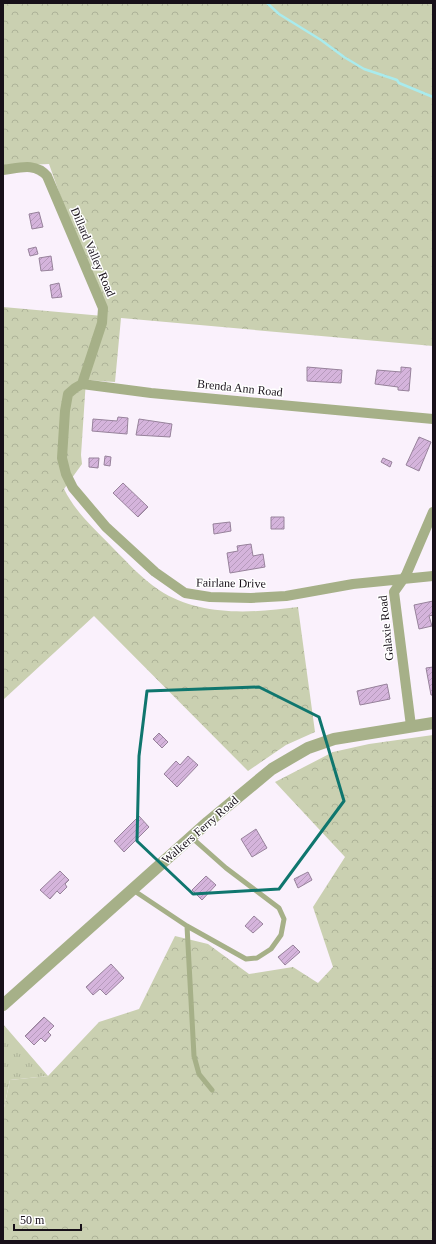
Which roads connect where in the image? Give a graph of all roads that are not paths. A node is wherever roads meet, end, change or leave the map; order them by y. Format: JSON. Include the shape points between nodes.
{"nodes":[{"id":1,"x":3,"y":170,"type":"edge"},
{"id":2,"x":82,"y":384,"type":"junction"},
{"id":3,"x":433,"y":420,"type":"edge"},
{"id":4,"x":433,"y":512,"type":"edge"},
{"id":5,"x":433,"y":576,"type":"edge"},
{"id":6,"x":402,"y":580,"type":"junction"},
{"id":7,"x":433,"y":723,"type":"edge"},
{"id":8,"x":411,"y":726,"type":"junction"},
{"id":9,"x":191,"y":837,"type":"junction"},
{"id":10,"x":133,"y":890,"type":"junction"},
{"id":11,"x":188,"y":926,"type":"junction"},
{"id":12,"x":3,"y":1005,"type":"edge"},
{"id":13,"x":212,"y":1090,"type":"dead end"}],
"edges":[{"from":1,"to":2,"type":"street","name":"Dillard Valley Road","via":[[31,167],[37,168],[46,176],[103,308],[102,323]]},
{"from":2,"to":3,"type":"street","name":"Brenda Ann Road"},
{"from":2,"to":6,"type":"street","name":"Fairlane Drive","via":[[68,394],[64,415],[62,458],[66,474],[73,488],[106,527],[154,572],[185,593],[210,597],[286,596],[354,584]]},
{"from":4,"to":6,"type":"street","name":"Galaxie Road"},
{"from":5,"to":6,"type":"street","name":"Fairlane Drive"},
{"from":6,"to":8,"type":"street","name":"Galaxie Road","via":[[395,589],[394,597]]},
{"from":7,"to":8,"type":"street","name":"Walkers Ferry Road"},
{"from":8,"to":9,"type":"street","name":"Walkers Ferry Road","via":[[343,737],[308,748],[290,757],[248,788]]},
{"from":9,"to":10,"type":"street","name":"Walkers Ferry Road"},
{"from":9,"to":11,"type":"lane","via":[[226,868],[279,908],[284,919],[281,935],[271,949],[257,958],[246,959]]},
{"from":10,"to":11,"type":"lane"},
{"from":10,"to":12,"type":"street","name":"Walkers Ferry Road"},
{"from":11,"to":13,"type":"lane","via":[[194,1056],[199,1074]]}]}
